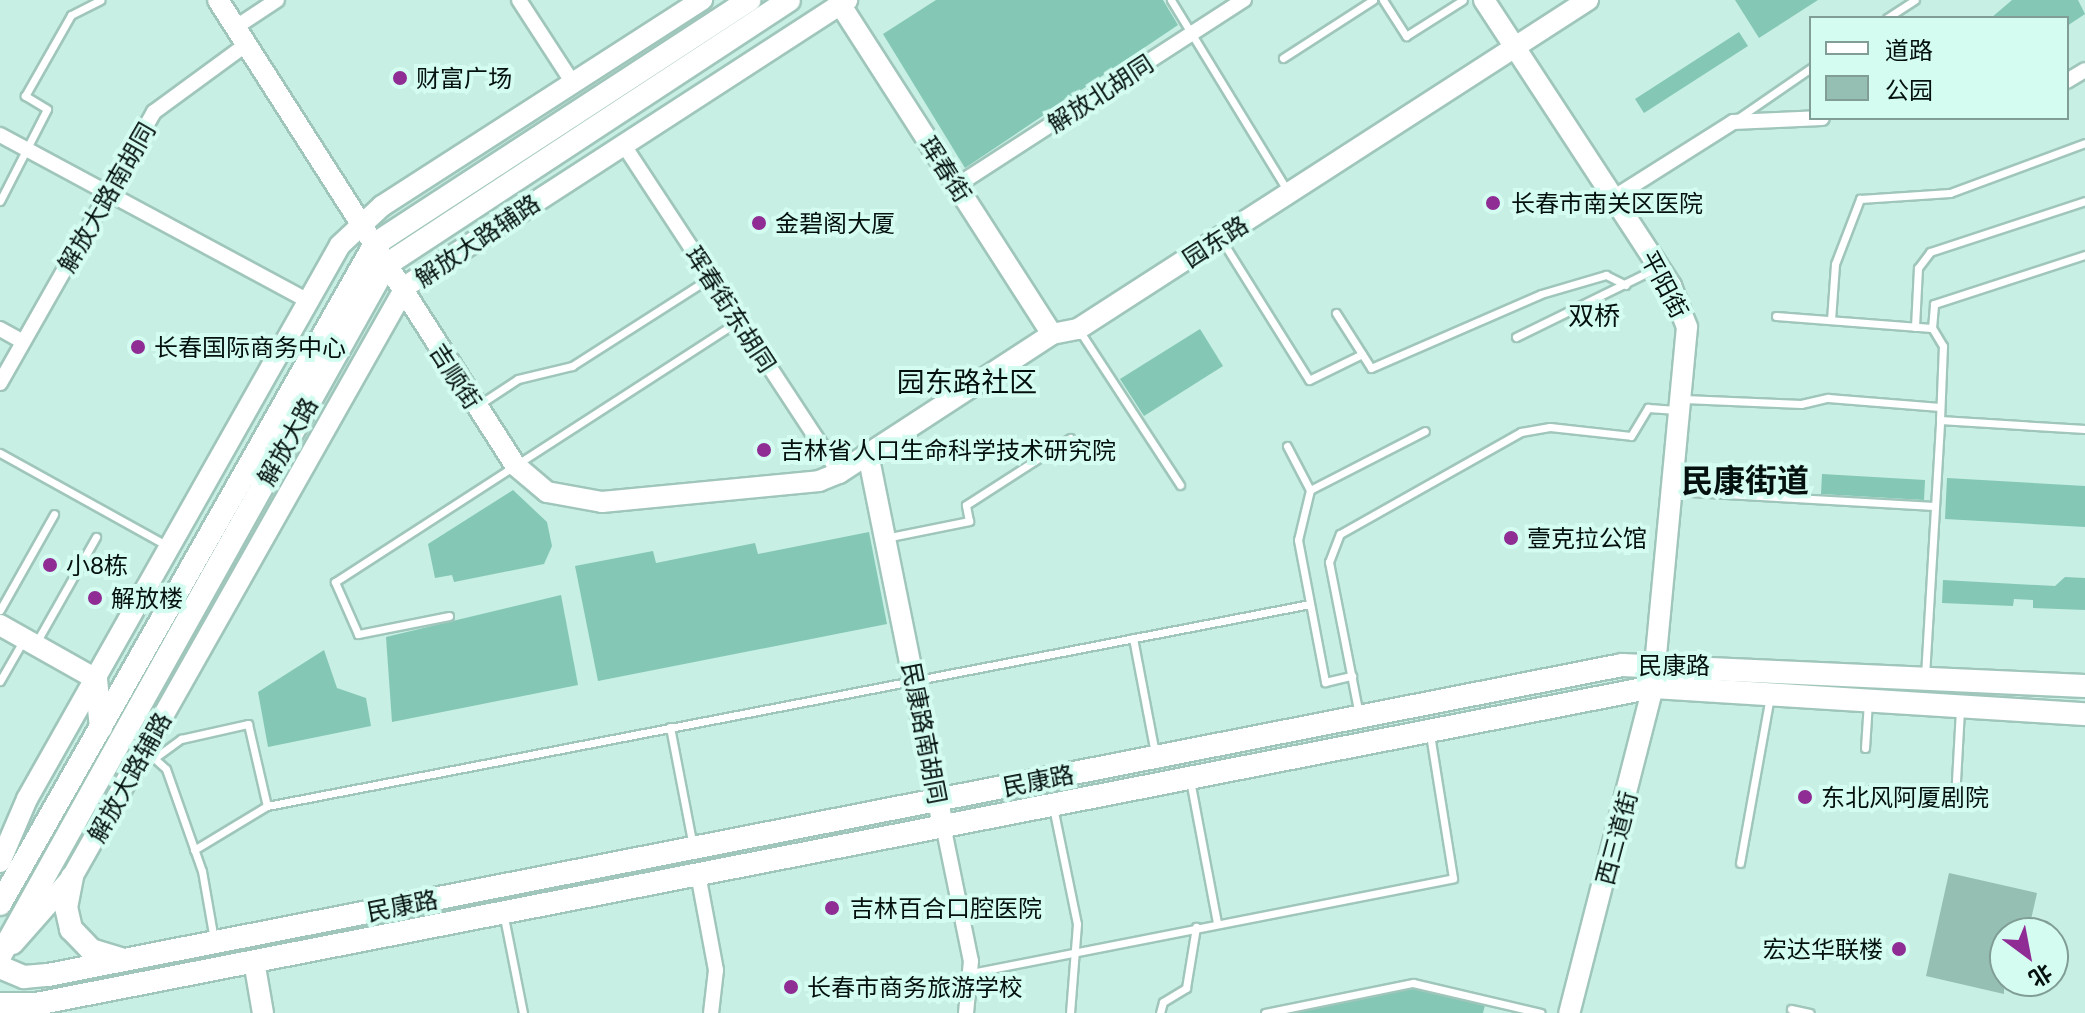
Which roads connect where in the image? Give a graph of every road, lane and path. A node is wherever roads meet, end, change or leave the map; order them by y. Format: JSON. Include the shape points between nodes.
{"nodes":[{"id":1,"x":100,"y":0,"type":"edge"},
{"id":2,"x":218,"y":0,"type":"edge"},
{"id":3,"x":277,"y":0,"type":"edge"},
{"id":4,"x":519,"y":0,"type":"edge"},
{"id":5,"x":702,"y":0,"type":"edge"},
{"id":6,"x":750,"y":0,"type":"edge"},
{"id":7,"x":789,"y":0,"type":"edge"},
{"id":8,"x":1171,"y":0,"type":"edge"},
{"id":9,"x":1244,"y":0,"type":"edge"},
{"id":10,"x":1373,"y":0,"type":"edge"},
{"id":11,"x":1383,"y":0,"type":"edge"},
{"id":12,"x":1463,"y":0,"type":"edge"},
{"id":13,"x":1484,"y":0,"type":"edge"},
{"id":14,"x":1588,"y":0,"type":"edge"},
{"id":15,"x":1915,"y":0,"type":"edge"},
{"id":16,"x":843,"y":2,"type":"edge"},
{"id":17,"x":1890,"y":16,"type":"edge"},
{"id":18,"x":241,"y":35,"type":"junction"},
{"id":19,"x":1190,"y":35,"type":"junction"},
{"id":20,"x":1515,"y":47,"type":"junction"},
{"id":21,"x":1283,"y":58,"type":"dead end"},
{"id":22,"x":1809,"y":69,"type":"edge"},
{"id":23,"x":573,"y":83,"type":"junction"},
{"id":24,"x":1809,"y":119,"type":"edge"},
{"id":25,"x":1733,"y":122,"type":"junction"},
{"id":26,"x":0,"y":135,"type":"edge"},
{"id":27,"x":2085,"y":143,"type":"edge"},
{"id":28,"x":623,"y":144,"type":"junction"},
{"id":29,"x":29,"y":150,"type":"junction"},
{"id":30,"x":956,"y":186,"type":"junction"},
{"id":31,"x":108,"y":193,"type":"junction"},
{"id":32,"x":1289,"y":193,"type":"junction"},
{"id":33,"x":1613,"y":198,"type":"junction"},
{"id":34,"x":0,"y":201,"type":"edge"},
{"id":35,"x":2085,"y":201,"type":"edge"},
{"id":36,"x":362,"y":221,"type":"junction"},
{"id":37,"x":1220,"y":238,"type":"junction"},
{"id":38,"x":375,"y":244,"type":"junction"},
{"id":39,"x":2085,"y":255,"type":"edge"},
{"id":40,"x":386,"y":265,"type":"junction"},
{"id":41,"x":1658,"y":267,"type":"junction"},
{"id":42,"x":711,"y":277,"type":"junction"},
{"id":43,"x":1626,"y":285,"type":"junction"},
{"id":44,"x":402,"y":293,"type":"junction"},
{"id":45,"x":307,"y":300,"type":"junction"},
{"id":46,"x":1336,"y":313,"type":"dead end"},
{"id":47,"x":1776,"y":316,"type":"dead end"},
{"id":48,"x":1831,"y":320,"type":"junction"},
{"id":49,"x":739,"y":321,"type":"junction"},
{"id":50,"x":1915,"y":327,"type":"junction"},
{"id":51,"x":1932,"y":328,"type":"junction"},
{"id":52,"x":0,"y":329,"type":"edge"},
{"id":53,"x":1078,"y":329,"type":"junction"},
{"id":54,"x":1052,"y":334,"type":"junction"},
{"id":55,"x":1516,"y":337,"type":"dead end"},
{"id":56,"x":23,"y":342,"type":"junction"},
{"id":57,"x":1362,"y":354,"type":"junction"},
{"id":58,"x":0,"y":383,"type":"edge"},
{"id":59,"x":1681,"y":404,"type":"junction"},
{"id":60,"x":476,"y":406,"type":"junction"},
{"id":61,"x":1940,"y":407,"type":"junction"},
{"id":62,"x":1940,"y":420,"type":"junction"},
{"id":63,"x":2085,"y":429,"type":"edge"},
{"id":64,"x":1425,"y":431,"type":"dead end"},
{"id":65,"x":1070,"y":438,"type":"dead end"},
{"id":66,"x":1287,"y":446,"type":"dead end"},
{"id":67,"x":0,"y":453,"type":"edge"},
{"id":68,"x":868,"y":454,"type":"junction"},
{"id":69,"x":515,"y":465,"type":"junction"},
{"id":70,"x":839,"y":473,"type":"junction"},
{"id":71,"x":1180,"y":485,"type":"dead end"},
{"id":72,"x":1310,"y":490,"type":"junction"},
{"id":73,"x":1673,"y":491,"type":"junction"},
{"id":74,"x":1935,"y":506,"type":"junction"},
{"id":75,"x":54,"y":514,"type":"dead end"},
{"id":76,"x":96,"y":537,"type":"dead end"},
{"id":77,"x":885,"y":538,"type":"junction"},
{"id":78,"x":169,"y":547,"type":"junction"},
{"id":79,"x":1310,"y":604,"type":"junction"},
{"id":80,"x":0,"y":610,"type":"edge"},
{"id":81,"x":449,"y":616,"type":"dead end"},
{"id":82,"x":0,"y":625,"type":"edge"},
{"id":83,"x":1133,"y":638,"type":"junction"},
{"id":84,"x":30,"y":642,"type":"junction"},
{"id":85,"x":1657,"y":662,"type":"junction"},
{"id":86,"x":1352,"y":676,"type":"junction"},
{"id":87,"x":1925,"y":677,"type":"junction"},
{"id":88,"x":96,"y":679,"type":"junction"},
{"id":89,"x":914,"y":679,"type":"junction"},
{"id":90,"x":0,"y":681,"type":"edge"},
{"id":91,"x":2085,"y":686,"type":"edge"},
{"id":92,"x":1653,"y":687,"type":"junction"},
{"id":93,"x":1770,"y":694,"type":"junction"},
{"id":94,"x":1868,"y":700,"type":"junction"},
{"id":95,"x":1960,"y":706,"type":"junction"},
{"id":96,"x":2085,"y":714,"type":"edge"},
{"id":97,"x":1360,"y":717,"type":"junction"},
{"id":98,"x":670,"y":727,"type":"junction"},
{"id":99,"x":101,"y":728,"type":"junction"},
{"id":100,"x":1430,"y":730,"type":"junction"},
{"id":101,"x":1865,"y":748,"type":"dead end"},
{"id":102,"x":150,"y":753,"type":"junction"},
{"id":103,"x":1156,"y":757,"type":"junction"},
{"id":104,"x":1190,"y":777,"type":"junction"},
{"id":105,"x":1862,"y":790,"type":"dead end"},
{"id":106,"x":938,"y":800,"type":"junction"},
{"id":107,"x":1053,"y":804,"type":"junction"},
{"id":108,"x":267,"y":806,"type":"junction"},
{"id":109,"x":943,"y":825,"type":"junction"},
{"id":110,"x":693,"y":848,"type":"junction"},
{"id":111,"x":194,"y":850,"type":"junction"},
{"id":112,"x":0,"y":862,"type":"edge"},
{"id":113,"x":1740,"y":863,"type":"dead end"},
{"id":114,"x":698,"y":874,"type":"junction"},
{"id":115,"x":72,"y":877,"type":"junction"},
{"id":116,"x":0,"y":904,"type":"edge"},
{"id":117,"x":504,"y":912,"type":"junction"},
{"id":118,"x":1217,"y":923,"type":"junction"},
{"id":119,"x":1196,"y":927,"type":"junction"},
{"id":120,"x":215,"y":943,"type":"junction"},
{"id":121,"x":1074,"y":950,"type":"junction"},
{"id":122,"x":0,"y":958,"type":"edge"},
{"id":123,"x":126,"y":960,"type":"junction"},
{"id":124,"x":254,"y":961,"type":"junction"},
{"id":125,"x":0,"y":967,"type":"edge"},
{"id":126,"x":971,"y":973,"type":"junction"},
{"id":127,"x":0,"y":1004,"type":"edge"},
{"id":128,"x":1791,"y":1009,"type":"dead end"},
{"id":129,"x":263,"y":1013,"type":"edge"},
{"id":130,"x":523,"y":1013,"type":"edge"},
{"id":131,"x":711,"y":1013,"type":"edge"},
{"id":132,"x":966,"y":1013,"type":"edge"},
{"id":133,"x":1070,"y":1013,"type":"edge"},
{"id":134,"x":1160,"y":1013,"type":"edge"},
{"id":135,"x":1265,"y":1013,"type":"edge"},
{"id":136,"x":1541,"y":1013,"type":"edge"},
{"id":137,"x":1569,"y":1013,"type":"edge"},
{"id":138,"x":1810,"y":1013,"type":"edge"}],
"edges":[{"from":1,"to":29,"type":"lane","via":[[71,15],[25,96],[47,109]]},
{"from":2,"to":18,"type":"street","name":"吉顺街"},
{"from":3,"to":18,"type":"street","name":"解放大路南胡同"},
{"from":4,"to":23,"type":"street"},
{"from":5,"to":23,"type":"street"},
{"from":6,"to":38,"type":"main road","name":"解放大路"},
{"from":7,"to":40,"type":"main road","name":"解放大路"},
{"from":8,"to":19,"type":"lane"},
{"from":9,"to":19,"type":"street","name":"解放北胡同"},
{"from":10,"to":21,"type":"lane"},
{"from":11,"to":12,"type":"lane","via":[[1406,36]]},
{"from":13,"to":20,"type":"street","name":"平阳街"},
{"from":14,"to":20,"type":"street","name":"园东路"},
{"from":15,"to":17,"type":"lane"},
{"from":16,"to":28,"type":"street","name":"解放大路辅路"},
{"from":16,"to":30,"type":"street","name":"珲春街"},
{"from":18,"to":31,"type":"street","name":"解放大路南胡同","via":[[162,103]]},
{"from":18,"to":36,"type":"street","name":"吉顺街"},
{"from":19,"to":30,"type":"street","name":"解放北胡同"},
{"from":19,"to":32,"type":"lane"},
{"from":20,"to":32,"type":"street","name":"园东路"},
{"from":20,"to":33,"type":"street","name":"平阳街"},
{"from":22,"to":25,"type":"lane"},
{"from":23,"to":36,"type":"street"},
{"from":24,"to":25,"type":"street"},
{"from":25,"to":33,"type":"street"},
{"from":26,"to":29,"type":"street"},
{"from":27,"to":48,"type":"lane","via":[[1950,193],[1860,199],[1835,264]]},
{"from":28,"to":42,"type":"street","name":"珲春街东胡同"},
{"from":28,"to":44,"type":"street","name":"解放大路辅路"},
{"from":29,"to":31,"type":"street"},
{"from":29,"to":34,"type":"lane"},
{"from":30,"to":54,"type":"street","name":"珲春街"},
{"from":31,"to":45,"type":"street"},
{"from":31,"to":56,"type":"street","name":"解放大路南胡同"},
{"from":32,"to":37,"type":"street","name":"园东路"},
{"from":33,"to":41,"type":"street","name":"平阳街"},
{"from":35,"to":50,"type":"lane","via":[[1930,252],[1918,268]]},
{"from":36,"to":38,"type":"street","name":"吉顺街"},
{"from":36,"to":45,"type":"street"},
{"from":37,"to":53,"type":"street","name":"园东路"},
{"from":37,"to":57,"type":"lane","via":[[1309,380]]},
{"from":38,"to":40,"type":"street","name":"吉顺街"},
{"from":38,"to":99,"type":"main road","name":"解放大路"},
{"from":39,"to":51,"type":"lane","via":[[1934,304]]},
{"from":40,"to":44,"type":"street","name":"吉顺街"},
{"from":40,"to":122,"type":"main road","name":"解放大路"},
{"from":41,"to":43,"type":"lane"},
{"from":41,"to":59,"type":"street","name":"平阳街","via":[[1687,327]]},
{"from":42,"to":49,"type":"street","name":"珲春街东胡同"},
{"from":42,"to":60,"type":"lane","via":[[572,366],[518,379]]},
{"from":43,"to":55,"type":"lane"},
{"from":43,"to":57,"type":"lane","via":[[1606,275],[1541,294],[1371,368]]},
{"from":44,"to":60,"type":"street","name":"吉顺街"},
{"from":44,"to":102,"type":"street","name":"解放大路辅路"},
{"from":45,"to":78,"type":"street"},
{"from":46,"to":57,"type":"lane"},
{"from":47,"to":48,"type":"lane"},
{"from":48,"to":50,"type":"lane"},
{"from":49,"to":69,"type":"lane"},
{"from":49,"to":70,"type":"street","name":"珲春街东胡同"},
{"from":50,"to":51,"type":"lane"},
{"from":51,"to":61,"type":"lane","via":[[1943,346]]},
{"from":52,"to":56,"type":"street"},
{"from":53,"to":54,"type":"street","name":"园东路"},
{"from":53,"to":71,"type":"lane"},
{"from":54,"to":68,"type":"street","name":"园东路"},
{"from":56,"to":58,"type":"street","name":"解放大路南胡同"},
{"from":59,"to":61,"type":"lane","via":[[1801,404],[1828,398]]},
{"from":59,"to":73,"type":"street","name":"平阳街"},
{"from":59,"to":86,"type":"lane","via":[[1648,408],[1631,436],[1550,427],[1521,432],[1340,534],[1329,562]]},
{"from":60,"to":69,"type":"street","name":"吉顺街"},
{"from":61,"to":62,"type":"lane"},
{"from":62,"to":63,"type":"lane"},
{"from":62,"to":74,"type":"lane"},
{"from":64,"to":72,"type":"lane"},
{"from":65,"to":77,"type":"lane","via":[[966,505],[969,521]]},
{"from":66,"to":72,"type":"lane"},
{"from":67,"to":78,"type":"lane"},
{"from":68,"to":70,"type":"street","name":"园东路"},
{"from":68,"to":77,"type":"street","name":"民康路南胡同"},
{"from":69,"to":70,"type":"street","name":"吉顺街","via":[[547,492],[592,501],[819,481]]},
{"from":69,"to":81,"type":"lane","via":[[335,582],[358,634]]},
{"from":72,"to":79,"type":"lane","via":[[1298,540]]},
{"from":73,"to":74,"type":"lane"},
{"from":73,"to":85,"type":"street","name":"平阳街"},
{"from":74,"to":87,"type":"lane"},
{"from":75,"to":80,"type":"lane"},
{"from":76,"to":84,"type":"lane"},
{"from":77,"to":89,"type":"street","name":"民康路南胡同"},
{"from":78,"to":88,"type":"street"},
{"from":79,"to":83,"type":"lane"},
{"from":79,"to":86,"type":"lane","via":[[1325,682]]},
{"from":82,"to":84,"type":"street"},
{"from":83,"to":89,"type":"lane"},
{"from":83,"to":103,"type":"lane"},
{"from":84,"to":88,"type":"street"},
{"from":84,"to":90,"type":"lane"},
{"from":85,"to":87,"type":"main road","name":"民康路"},
{"from":85,"to":92,"type":"street","name":"西三道街"},
{"from":85,"to":97,"type":"main road","name":"民康路"},
{"from":86,"to":97,"type":"lane"},
{"from":87,"to":91,"type":"main road","name":"民康路"},
{"from":88,"to":99,"type":"main road"},
{"from":88,"to":112,"type":"street"},
{"from":89,"to":98,"type":"lane"},
{"from":89,"to":106,"type":"street","name":"民康路南胡同"},
{"from":92,"to":93,"type":"main road","name":"民康路"},
{"from":92,"to":100,"type":"main road","name":"民康路"},
{"from":92,"to":137,"type":"street","name":"西三道街"},
{"from":93,"to":94,"type":"main road","name":"民康路"},
{"from":93,"to":113,"type":"lane"},
{"from":94,"to":95,"type":"main road","name":"民康路"},
{"from":94,"to":101,"type":"lane"},
{"from":95,"to":96,"type":"main road","name":"民康路"},
{"from":95,"to":105,"type":"lane","via":[[1955,799]]},
{"from":97,"to":103,"type":"main road","name":"民康路"},
{"from":98,"to":108,"type":"lane"},
{"from":98,"to":110,"type":"lane"},
{"from":99,"to":116,"type":"main road","name":"解放大路"},
{"from":100,"to":104,"type":"main road","name":"民康路"},
{"from":100,"to":118,"type":"lane","via":[[1453,878]]},
{"from":102,"to":108,"type":"lane","via":[[181,739],[248,724]]},
{"from":102,"to":111,"type":"lane"},
{"from":102,"to":115,"type":"street","name":"解放大路辅路"},
{"from":103,"to":106,"type":"main road","name":"民康路"},
{"from":104,"to":107,"type":"main road","name":"民康路"},
{"from":104,"to":118,"type":"lane"},
{"from":106,"to":109,"type":"street","name":"民康路南胡同"},
{"from":106,"to":110,"type":"main road","name":"民康路"},
{"from":107,"to":109,"type":"main road","name":"民康路"},
{"from":107,"to":121,"type":"lane","via":[[1077,924]]},
{"from":108,"to":111,"type":"lane"},
{"from":109,"to":114,"type":"main road","name":"民康路"},
{"from":109,"to":126,"type":"street","name":"民康路南胡同"},
{"from":110,"to":120,"type":"main road","name":"民康路"},
{"from":111,"to":120,"type":"lane"},
{"from":114,"to":117,"type":"main road","name":"民康路"},
{"from":114,"to":131,"type":"street","via":[[716,970]]},
{"from":115,"to":122,"type":"street","name":"解放大路辅路"},
{"from":115,"to":123,"type":"main road","via":[[66,907],[71,929],[91,950]]},
{"from":117,"to":124,"type":"main road","name":"民康路"},
{"from":117,"to":130,"type":"lane"},
{"from":118,"to":119,"type":"lane"},
{"from":119,"to":121,"type":"lane"},
{"from":119,"to":134,"type":"lane","via":[[1186,988],[1163,1002]]},
{"from":120,"to":123,"type":"main road","name":"民康路"},
{"from":121,"to":126,"type":"lane"},
{"from":121,"to":133,"type":"lane"},
{"from":123,"to":125,"type":"main road","name":"民康路","via":[[33,977]]},
{"from":124,"to":127,"type":"main road","name":"民康路","via":[[36,1004]]},
{"from":124,"to":129,"type":"street"},
{"from":126,"to":132,"type":"street","name":"民康路南胡同"},
{"from":128,"to":138,"type":"lane"},
{"from":135,"to":136,"type":"lane","via":[[1413,983]]}]}
